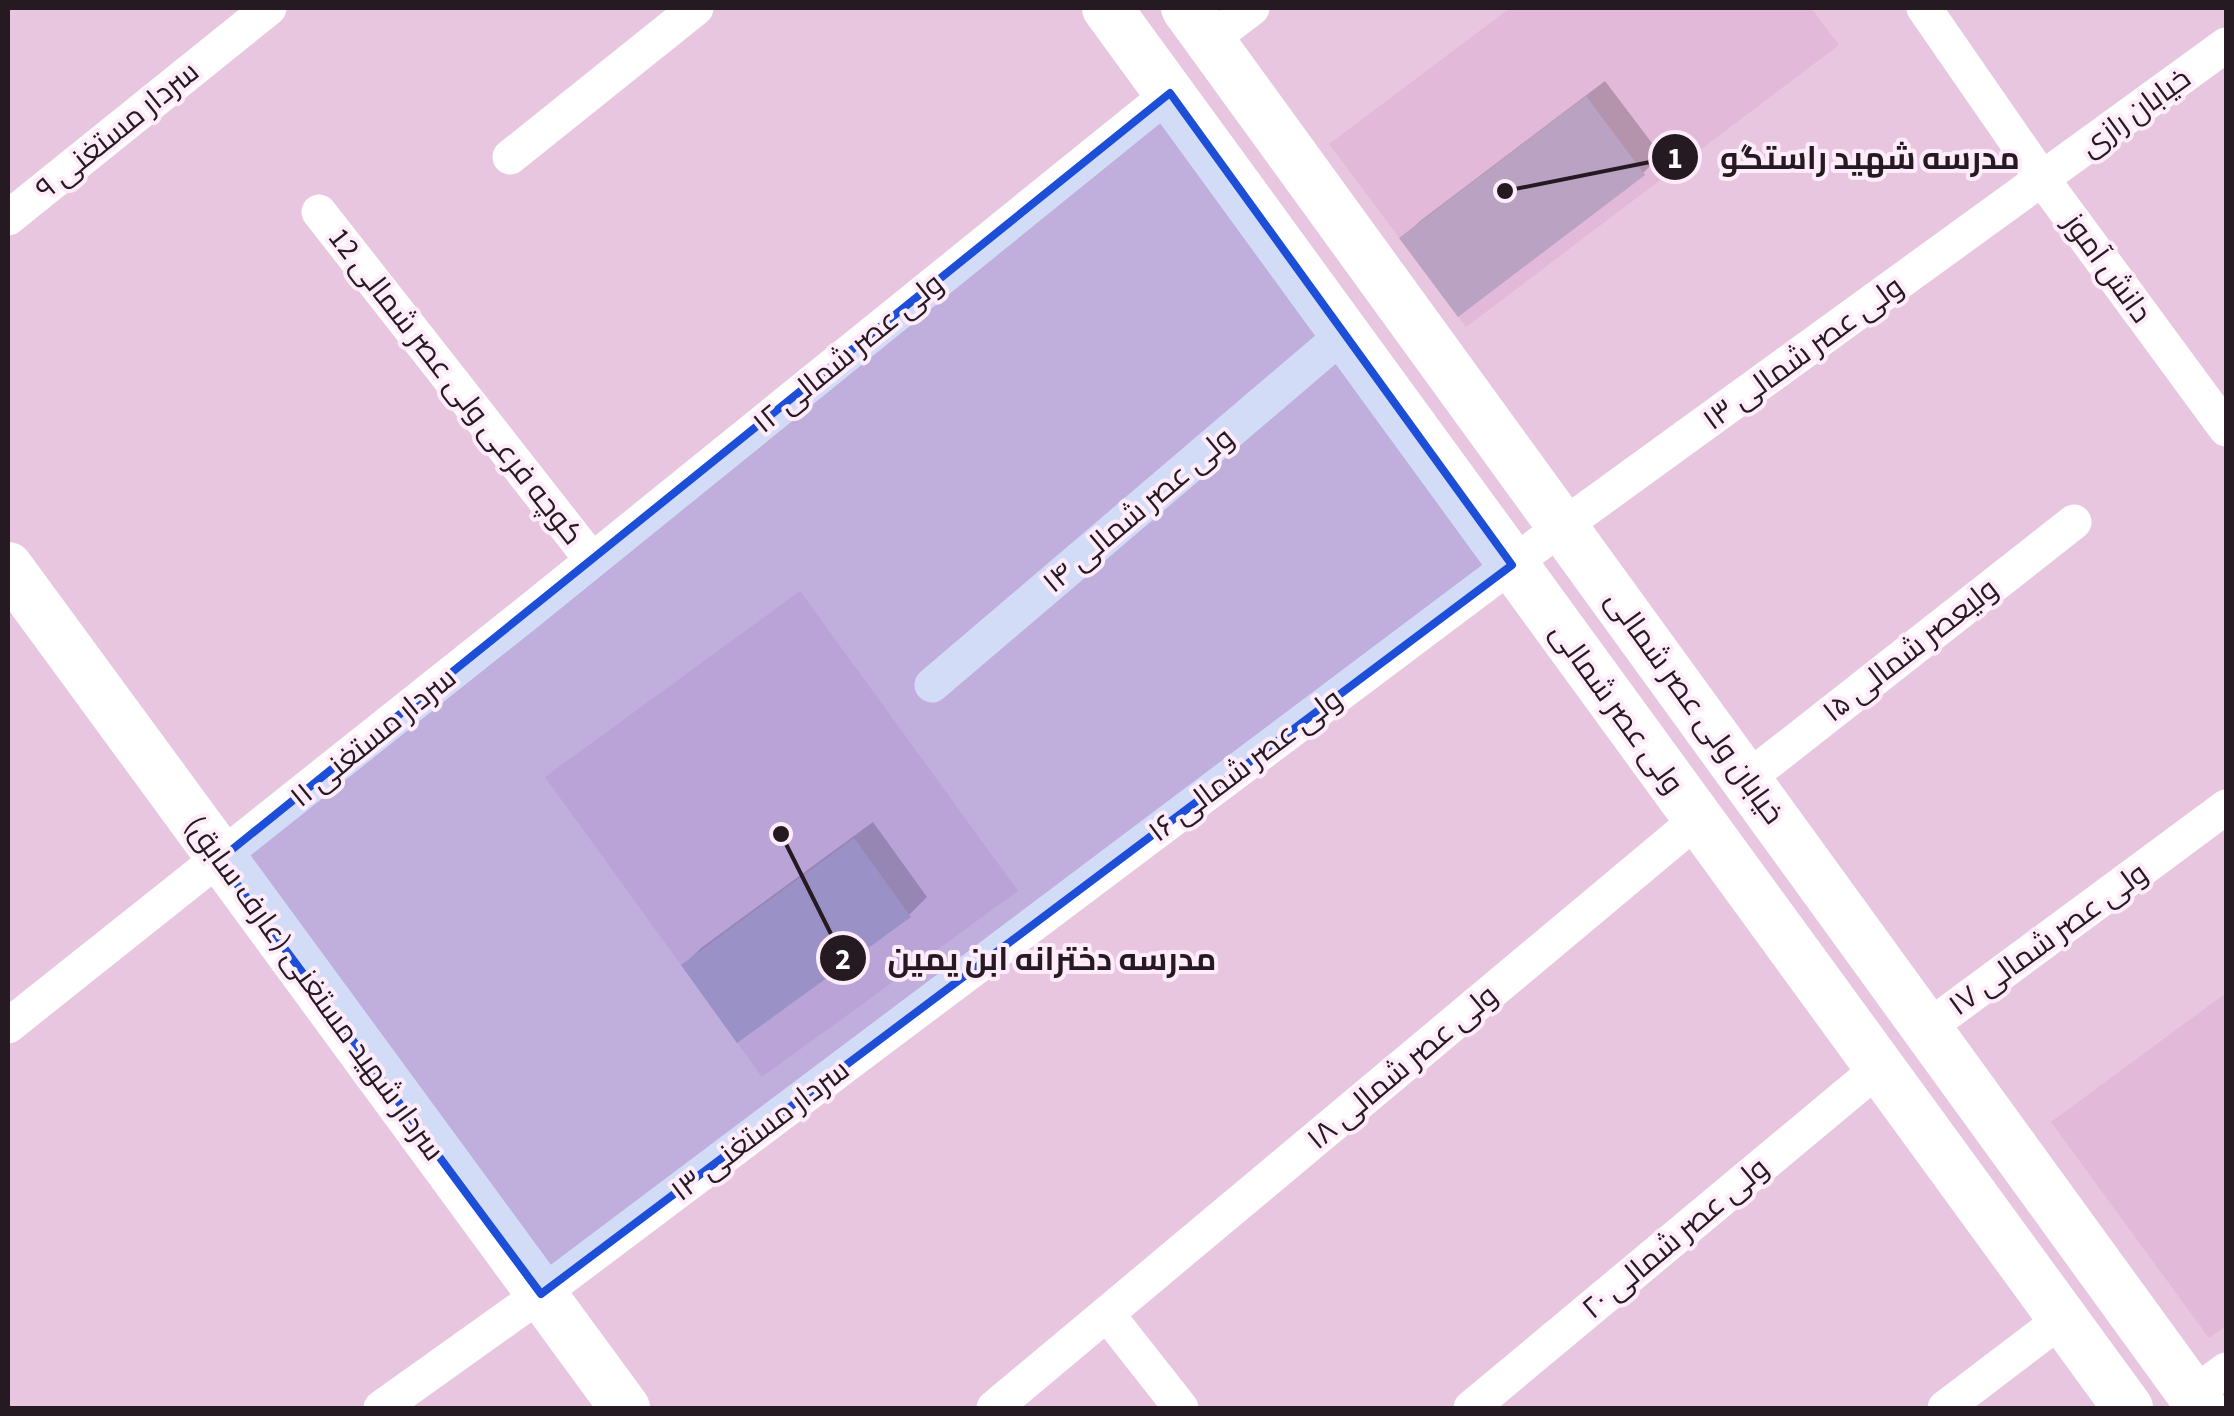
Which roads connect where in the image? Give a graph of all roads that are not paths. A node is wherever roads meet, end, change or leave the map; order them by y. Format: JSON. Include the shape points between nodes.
{"nodes":[{"id":1,"x":269,"y":8,"type":"edge"},
{"id":2,"x":696,"y":8,"type":"edge"},
{"id":3,"x":1107,"y":8,"type":"edge"},
{"id":4,"x":1252,"y":8,"type":"edge"},
{"id":5,"x":1924,"y":8,"type":"edge"},
{"id":6,"x":1198,"y":24,"type":"edge"},
{"id":7,"x":2226,"y":45,"type":"edge"},
{"id":8,"x":1170,"y":93,"type":"junction"},
{"id":9,"x":510,"y":157,"type":"dead end"},
{"id":10,"x":2043,"y":180,"type":"junction"},
{"id":11,"x":320,"y":212,"type":"dead end"},
{"id":12,"x":8,"y":218,"type":"edge"},
{"id":13,"x":1344,"y":334,"type":"junction"},
{"id":14,"x":2226,"y":428,"type":"edge"},
{"id":15,"x":2074,"y":522,"type":"dead end"},
{"id":16,"x":1564,"y":526,"type":"junction"},
{"id":17,"x":592,"y":560,"type":"junction"},
{"id":18,"x":1512,"y":565,"type":"junction"},
{"id":19,"x":8,"y":567,"type":"edge"},
{"id":20,"x":526,"y":614,"type":"joint"},
{"id":21,"x":932,"y":686,"type":"dead end"},
{"id":22,"x":1747,"y":778,"type":"junction"},
{"id":23,"x":2226,"y":807,"type":"edge"},
{"id":24,"x":1698,"y":819,"type":"junction"},
{"id":25,"x":220,"y":860,"type":"junction"},
{"id":26,"x":978,"y":966,"type":"joint"},
{"id":27,"x":8,"y":1026,"type":"edge"},
{"id":28,"x":1927,"y":1028,"type":"junction"},
{"id":29,"x":1879,"y":1068,"type":"junction"},
{"id":30,"x":541,"y":1294,"type":"junction"},
{"id":31,"x":1107,"y":1314,"type":"junction"},
{"id":32,"x":2062,"y":1318,"type":"junction"},
{"id":33,"x":2207,"y":1391,"type":"edge"},
{"id":34,"x":381,"y":1408,"type":"edge"},
{"id":35,"x":626,"y":1408,"type":"edge"},
{"id":36,"x":994,"y":1408,"type":"edge"},
{"id":37,"x":1181,"y":1408,"type":"edge"},
{"id":38,"x":1471,"y":1408,"type":"edge"},
{"id":39,"x":1945,"y":1408,"type":"edge"},
{"id":40,"x":2128,"y":1408,"type":"edge"}],
"edges":[{"from":1,"to":12,"type":"street","name":"سردار مستغنی ۹"},
{"from":2,"to":9,"type":"street"},
{"from":3,"to":8,"type":"street","name":"ولی عصر شمالی"},
{"from":4,"to":6,"type":"street"},
{"from":5,"to":10,"type":"street","name":"دانش آموز"},
{"from":6,"to":16,"type":"street","name":"خیابان ولی عصر شمالی"},
{"from":7,"to":10,"type":"street","name":"خیابان رازی"},
{"from":8,"to":13,"type":"street","name":"ولی عصر شمالی"},
{"from":8,"to":17,"type":"street","name":"ولی عصر شمالی ۱۲"},
{"from":10,"to":14,"type":"street","name":"دانش آموز"},
{"from":10,"to":16,"type":"street","name":"ولی عصر شمالی ۱۳"},
{"from":11,"to":17,"type":"street","name":"کوچه فرعی ولی عصر شمالی 12"},
{"from":13,"to":18,"type":"street","name":"ولی عصر شمالی"},
{"from":13,"to":21,"type":"street","name":"ولی عصر شمالی ۱۴"},
{"from":15,"to":22,"type":"street","name":"ولیعصر شمالی ۱۵"},
{"from":16,"to":18,"type":"street","name":"ولی عصر شمالی ۱۳"},
{"from":16,"to":22,"type":"street","name":"خیابان ولی عصر شمالی"},
{"from":17,"to":20,"type":"street","name":"ولی عصر شمالی ۱۲"},
{"from":18,"to":24,"type":"street","name":"ولی عصر شمالی"},
{"from":18,"to":26,"type":"street","name":"ولی عصر شمالی ۱۶"},
{"from":19,"to":25,"type":"street","name":"سردار شهید مستغنی (عارف سابق)"},
{"from":20,"to":25,"type":"street","name":"سردار مستغنی ۱۱"},
{"from":22,"to":28,"type":"street","name":"خیابان ولی عصر شمالی"},
{"from":23,"to":28,"type":"street","name":"ولی عصر شمالی ۱۷"},
{"from":24,"to":29,"type":"street","name":"ولی عصر شمالی"},
{"from":24,"to":31,"type":"street","name":"ولی عصر شمالی ۱۸"},
{"from":25,"to":27,"type":"street","name":"سردار مستغنی ۱۱"},
{"from":25,"to":30,"type":"street","name":"سردار شهید مستغنی (عارف سابق)"},
{"from":26,"to":30,"type":"street","name":"سردار مستغنی ۱۳"},
{"from":28,"to":33,"type":"street","name":"خیابان ولی عصر شمالی"},
{"from":29,"to":32,"type":"street","name":"ولی عصر شمالی"},
{"from":29,"to":38,"type":"street","name":"ولی عصر شمالی ۲۰"},
{"from":30,"to":34,"type":"street"},
{"from":30,"to":35,"type":"street","name":"سردار شهید مستغنی (عارف سابق)"},
{"from":31,"to":36,"type":"street","name":"ولی عصر شمالی ۱۸"},
{"from":31,"to":37,"type":"street"},
{"from":32,"to":39,"type":"street"},
{"from":32,"to":40,"type":"street","name":"ولی عصر شمالی"}]}
